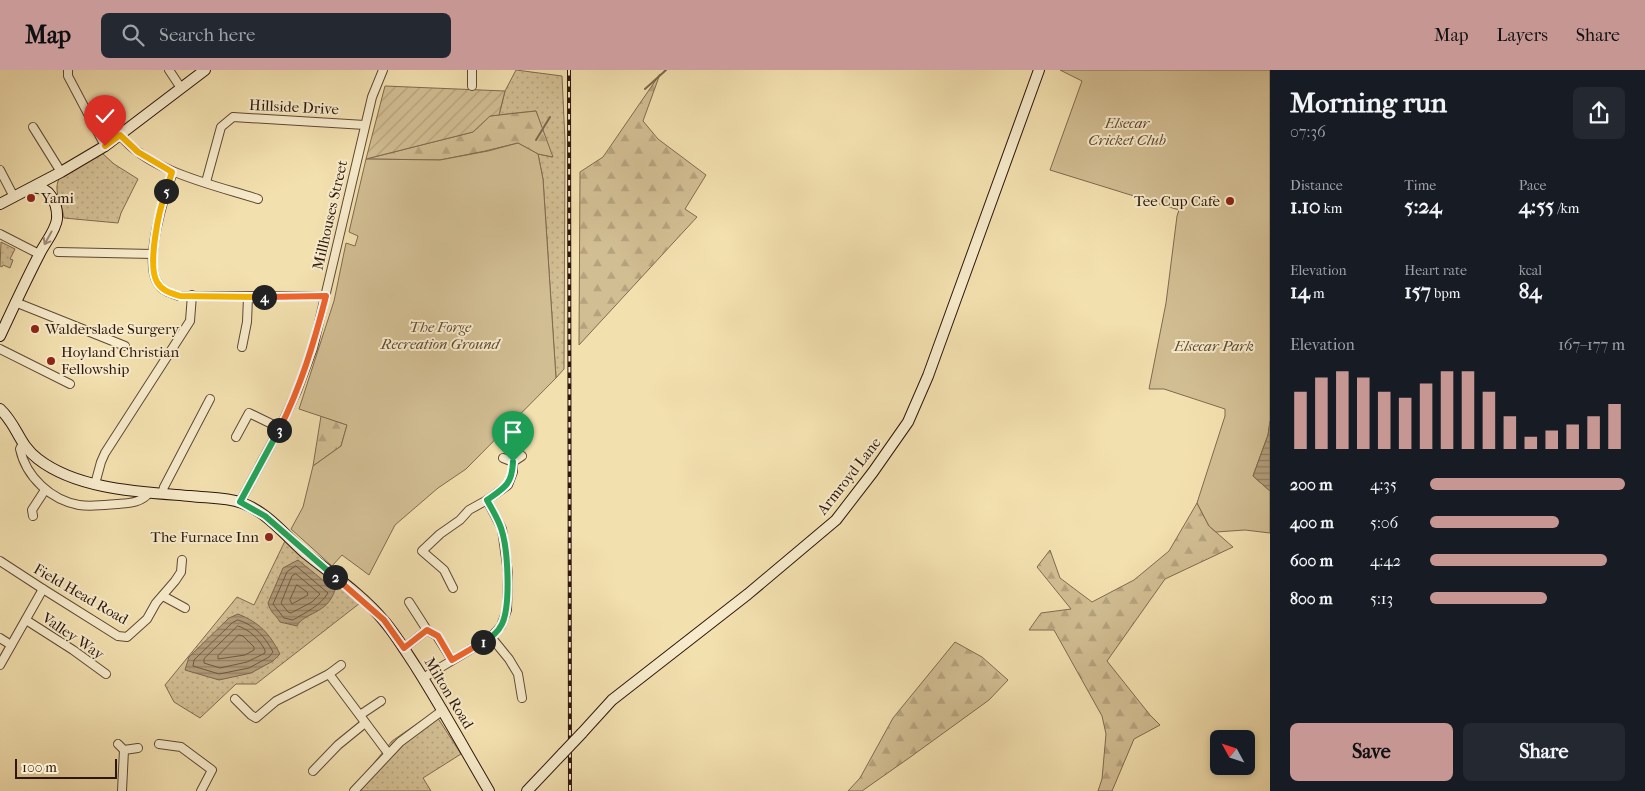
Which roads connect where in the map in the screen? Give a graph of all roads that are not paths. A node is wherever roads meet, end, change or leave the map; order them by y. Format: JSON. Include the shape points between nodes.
{"nodes":[{"id":1,"x":68,"y":70,"type":"edge"},
{"id":2,"x":169,"y":70,"type":"edge"},
{"id":3,"x":205,"y":70,"type":"edge"},
{"id":4,"x":383,"y":70,"type":"edge"},
{"id":5,"x":472,"y":70,"type":"edge"},
{"id":6,"x":1039,"y":70,"type":"edge"},
{"id":7,"x":472,"y":86,"type":"dead end"},
{"id":8,"x":181,"y":88,"type":"junction"},
{"id":9,"x":365,"y":125,"type":"junction"},
{"id":10,"x":33,"y":127,"type":"dead end"},
{"id":11,"x":120,"y":135,"type":"junction"},
{"id":12,"x":105,"y":146,"type":"junction"},
{"id":13,"x":0,"y":170,"type":"edge"},
{"id":14,"x":61,"y":172,"type":"junction"},
{"id":15,"x":172,"y":172,"type":"junction"},
{"id":16,"x":206,"y":182,"type":"junction"},
{"id":17,"x":32,"y":188,"type":"junction"},
{"id":18,"x":50,"y":195,"type":"junction"},
{"id":19,"x":14,"y":197,"type":"junction"},
{"id":20,"x":258,"y":199,"type":"dead end"},
{"id":21,"x":0,"y":204,"type":"edge"},
{"id":22,"x":0,"y":234,"type":"edge"},
{"id":23,"x":58,"y":252,"type":"dead end"},
{"id":24,"x":39,"y":254,"type":"junction"},
{"id":25,"x":153,"y":254,"type":"junction"},
{"id":26,"x":192,"y":295,"type":"junction"},
{"id":27,"x":326,"y":296,"type":"junction"},
{"id":28,"x":248,"y":297,"type":"junction"},
{"id":29,"x":16,"y":302,"type":"junction"},
{"id":30,"x":0,"y":336,"type":"edge"},
{"id":31,"x":126,"y":346,"type":"dead end"},
{"id":32,"x":242,"y":348,"type":"dead end"},
{"id":33,"x":0,"y":349,"type":"edge"},
{"id":34,"x":70,"y":384,"type":"dead end"},
{"id":35,"x":210,"y":399,"type":"dead end"},
{"id":36,"x":0,"y":409,"type":"edge"},
{"id":37,"x":280,"y":428,"type":"junction"},
{"id":38,"x":236,"y":437,"type":"dead end"},
{"id":39,"x":22,"y":445,"type":"junction"},
{"id":40,"x":522,"y":456,"type":"dead end"},
{"id":41,"x":503,"y":458,"type":"dead end"},
{"id":42,"x":513,"y":462,"type":"junction"},
{"id":43,"x":95,"y":484,"type":"junction"},
{"id":44,"x":45,"y":490,"type":"junction"},
{"id":45,"x":149,"y":493,"type":"junction"},
{"id":46,"x":162,"y":494,"type":"junction"},
{"id":47,"x":487,"y":500,"type":"junction"},
{"id":48,"x":240,"y":502,"type":"junction"},
{"id":49,"x":33,"y":516,"type":"dead end"},
{"id":50,"x":182,"y":560,"type":"dead end"},
{"id":51,"x":0,"y":561,"type":"edge"},
{"id":52,"x":452,"y":588,"type":"dead end"},
{"id":53,"x":42,"y":590,"type":"junction"},
{"id":54,"x":163,"y":596,"type":"junction"},
{"id":55,"x":410,"y":602,"type":"dead end"},
{"id":56,"x":185,"y":608,"type":"dead end"},
{"id":57,"x":26,"y":620,"type":"junction"},
{"id":58,"x":427,"y":630,"type":"junction"},
{"id":59,"x":0,"y":638,"type":"edge"},
{"id":60,"x":491,"y":638,"type":"junction"},
{"id":61,"x":11,"y":646,"type":"junction"},
{"id":62,"x":404,"y":648,"type":"junction"},
{"id":63,"x":452,"y":660,"type":"junction"},
{"id":64,"x":0,"y":665,"type":"edge"},
{"id":65,"x":340,"y":665,"type":"dead end"},
{"id":66,"x":106,"y":674,"type":"dead end"},
{"id":67,"x":329,"y":674,"type":"junction"},
{"id":68,"x":423,"y":678,"type":"junction"},
{"id":69,"x":522,"y":698,"type":"dead end"},
{"id":70,"x":234,"y":699,"type":"dead end"},
{"id":71,"x":382,"y":701,"type":"dead end"},
{"id":72,"x":443,"y":710,"type":"junction"},
{"id":73,"x":360,"y":715,"type":"junction"},
{"id":74,"x":365,"y":723,"type":"junction"},
{"id":75,"x":159,"y":744,"type":"dead end"},
{"id":76,"x":138,"y":748,"type":"dead end"},
{"id":77,"x":388,"y":753,"type":"junction"},
{"id":78,"x":313,"y":771,"type":"dead end"},
{"id":79,"x":122,"y":791,"type":"edge"},
{"id":80,"x":201,"y":791,"type":"edge"},
{"id":81,"x":354,"y":791,"type":"edge"},
{"id":82,"x":489,"y":791,"type":"edge"},
{"id":83,"x":527,"y":791,"type":"edge"}],
"edges":[{"from":1,"to":12,"type":"street","via":[[68,76]]},
{"from":2,"to":8,"type":"street"},
{"from":3,"to":8,"type":"street"},
{"from":4,"to":9,"type":"street","name":"Millhouses Street"},
{"from":5,"to":7,"type":"street"},
{"from":6,"to":83,"type":"street","name":"Armroyd Lane","bridge":true,"via":[[928,376],[908,422],[873,472],[836,520],[748,594],[612,700]]},
{"from":8,"to":11,"type":"street"},
{"from":9,"to":16,"type":"street","name":"Hillside Drive","via":[[232,117],[222,127]]},
{"from":9,"to":27,"type":"street","name":"Millhouses Street"},
{"from":10,"to":14,"type":"street"},
{"from":11,"to":12,"type":"street"},
{"from":11,"to":15,"type":"street","via":[[138,152]]},
{"from":12,"to":14,"type":"street"},
{"from":13,"to":19,"type":"street"},
{"from":14,"to":17,"type":"street"},
{"from":14,"to":18,"type":"street","via":[[52,182]]},
{"from":15,"to":16,"type":"street"},
{"from":15,"to":25,"type":"street","via":[[162,202]]},
{"from":16,"to":20,"type":"street"},
{"from":17,"to":18,"type":"street","via":[[42,188]]},
{"from":17,"to":19,"type":"street"},
{"from":18,"to":24,"type":"street","one_way":true,"via":[[57,220]]},
{"from":19,"to":21,"type":"street"},
{"from":22,"to":24,"type":"street"},
{"from":23,"to":25,"type":"street"},
{"from":24,"to":29,"type":"street"},
{"from":25,"to":26,"type":"street","via":[[154,275],[162,288],[180,296]]},
{"from":26,"to":28,"type":"street"},
{"from":26,"to":43,"type":"street","via":[[190,321],[105,453]]},
{"from":27,"to":28,"type":"street"},
{"from":27,"to":37,"type":"street","name":"Millhouses Street","via":[[313,348]]},
{"from":28,"to":32,"type":"street"},
{"from":29,"to":30,"type":"street"},
{"from":29,"to":31,"type":"street"},
{"from":33,"to":34,"type":"street"},
{"from":35,"to":46,"type":"street"},
{"from":36,"to":39,"type":"street","name":"Milton Road","via":[[11,421]]},
{"from":37,"to":38,"type":"street","via":[[249,413]]},
{"from":37,"to":48,"type":"street","name":"Millhouses Street"},
{"from":39,"to":43,"type":"street","name":"Milton Road","via":[[51,468]]},
{"from":39,"to":44,"type":"street","name":"Milton Road","via":[[20,449],[27,467]]},
{"from":40,"to":42,"type":"street"},
{"from":41,"to":42,"type":"street"},
{"from":42,"to":47,"type":"street","via":[[508,485]]},
{"from":43,"to":45,"type":"street","name":"Milton Road"},
{"from":44,"to":45,"type":"street","name":"Milton Road","via":[[78,505],[99,506],[138,502]]},
{"from":44,"to":49,"type":"street","via":[[32,510]]},
{"from":45,"to":46,"type":"street","name":"Milton Road"},
{"from":46,"to":48,"type":"street","name":"Milton Road"},
{"from":47,"to":52,"type":"street","via":[[469,510],[422,551],[444,570]]},
{"from":47,"to":60,"type":"street","via":[[502,529],[508,573],[507,610],[501,626]]},
{"from":48,"to":62,"type":"street","name":"Milton Road","via":[[265,516],[358,596],[384,620]]},
{"from":50,"to":54,"type":"street","name":"Field Head Road","via":[[181,572]]},
{"from":51,"to":53,"type":"street","name":"Field Head Road"},
{"from":53,"to":54,"type":"street","name":"Field Head Road","via":[[118,636],[127,637],[147,619]]},
{"from":53,"to":57,"type":"street","name":"Valley Way"},
{"from":54,"to":56,"type":"street"},
{"from":55,"to":58,"type":"street"},
{"from":57,"to":61,"type":"street","name":"Valley Way"},
{"from":57,"to":66,"type":"street","name":"Valley Way"},
{"from":58,"to":62,"type":"street"},
{"from":58,"to":63,"type":"street","via":[[438,636]]},
{"from":59,"to":61,"type":"street"},
{"from":60,"to":63,"type":"street"},
{"from":60,"to":69,"type":"street","via":[[518,674]]},
{"from":61,"to":64,"type":"street","name":"Valley Way"},
{"from":62,"to":68,"type":"street","name":"Milton Road"},
{"from":63,"to":68,"type":"street"},
{"from":65,"to":67,"type":"street"},
{"from":67,"to":70,"type":"street","via":[[276,701],[256,718]]},
{"from":67,"to":73,"type":"street"},
{"from":68,"to":72,"type":"street","name":"Milton Road"},
{"from":71,"to":73,"type":"street"},
{"from":72,"to":77,"type":"street"},
{"from":72,"to":82,"type":"street","name":"Milton Road"},
{"from":73,"to":74,"type":"street"},
{"from":74,"to":77,"type":"street"},
{"from":74,"to":78,"type":"street"},
{"from":75,"to":80,"type":"street","via":[[181,748],[212,770]]},
{"from":76,"to":79,"type":"street","via":[[121,747]]},
{"from":77,"to":81,"type":"street"}]}
